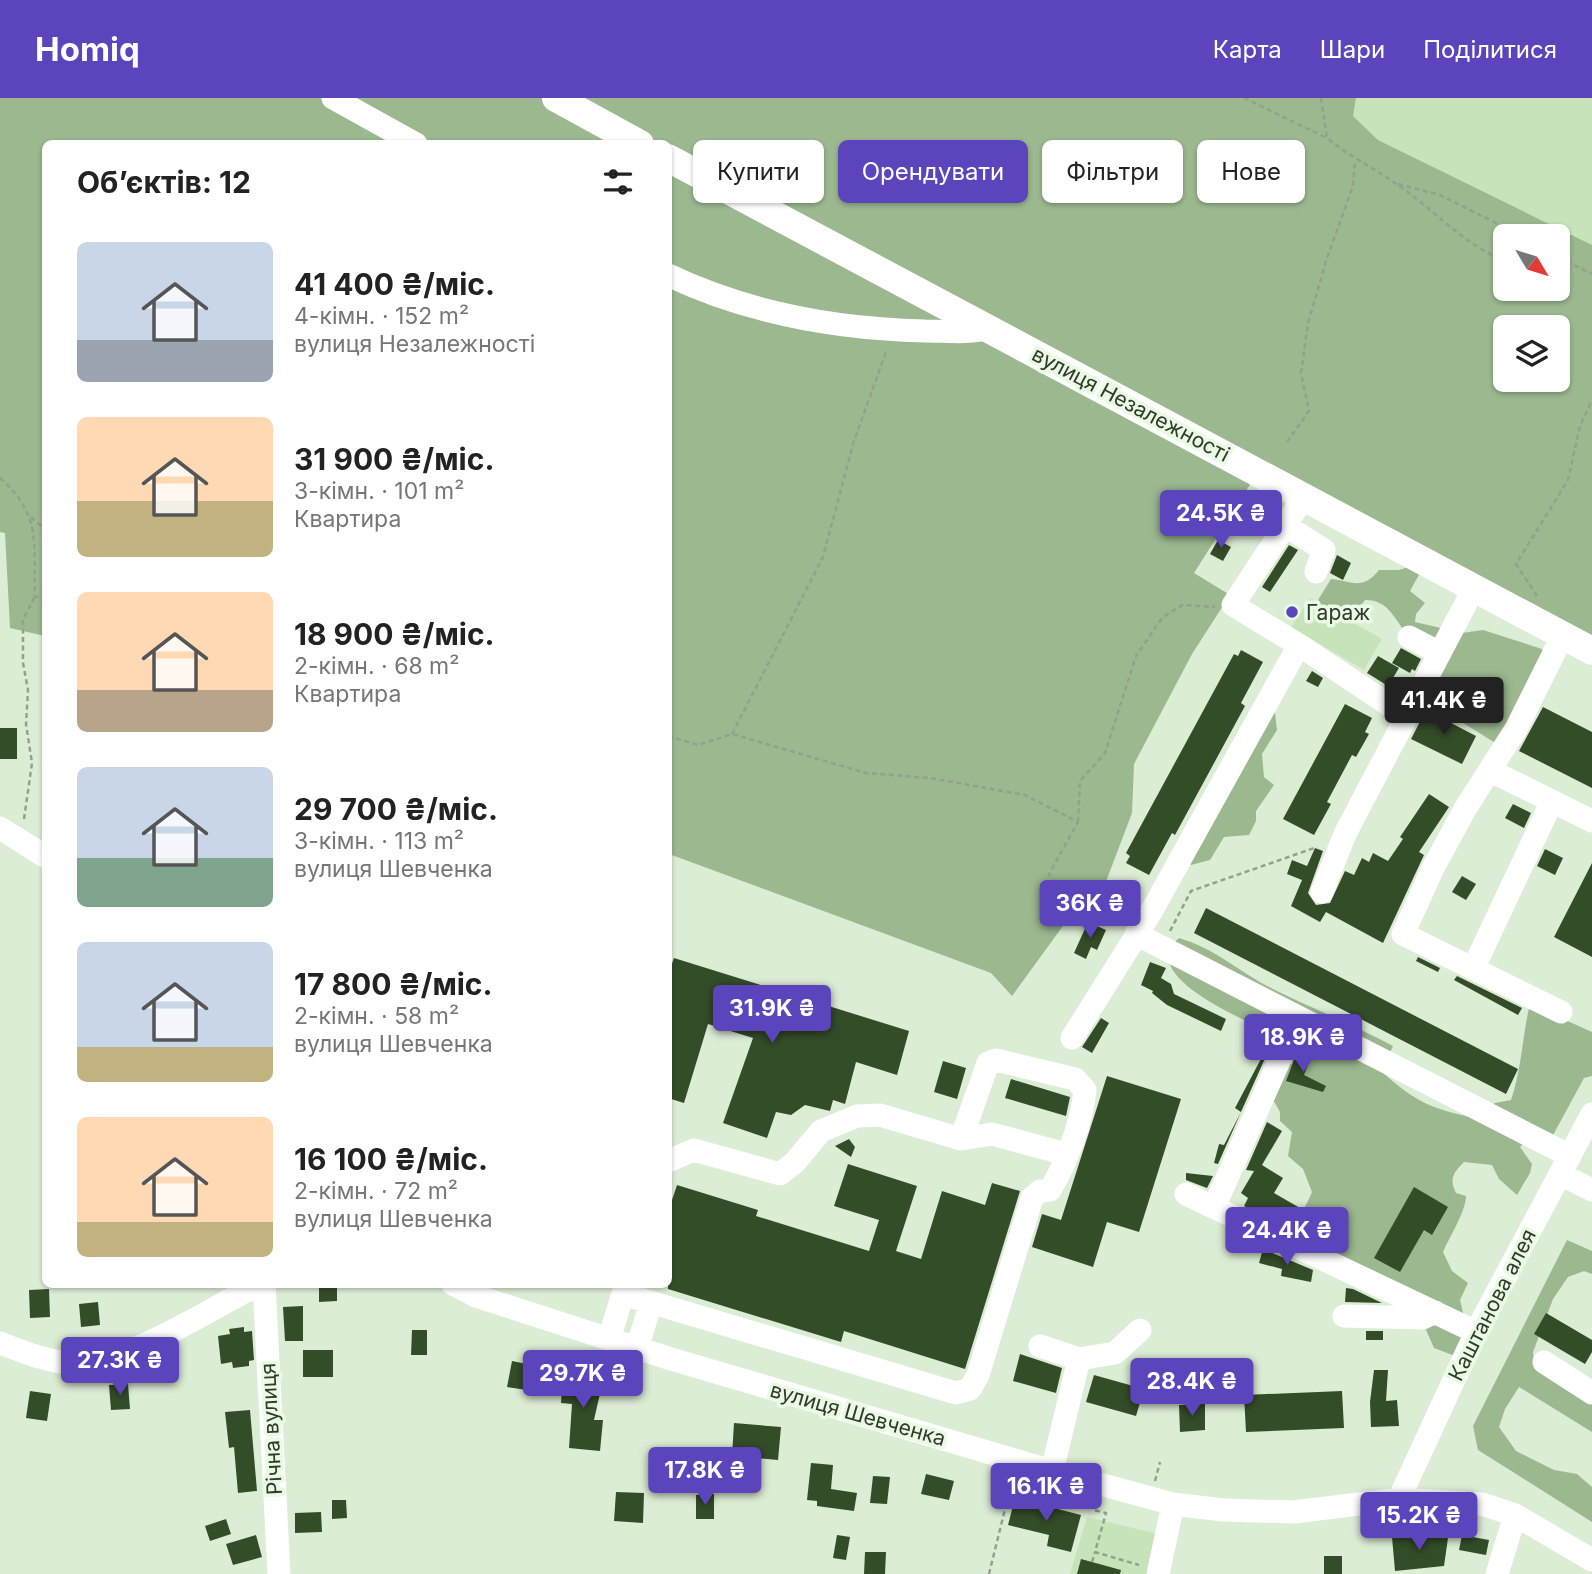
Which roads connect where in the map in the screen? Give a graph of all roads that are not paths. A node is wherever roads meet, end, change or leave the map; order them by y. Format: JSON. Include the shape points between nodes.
{"nodes":[{"id":1,"x":332,"y":98,"type":"edge"},
{"id":2,"x":556,"y":98,"type":"edge"},
{"id":3,"x":409,"y":140,"type":"edge"},
{"id":4,"x":633,"y":140,"type":"edge"},
{"id":5,"x":672,"y":160,"type":"edge"},
{"id":6,"x":672,"y":276,"type":"edge"},
{"id":7,"x":989,"y":328,"type":"junction"},
{"id":8,"x":1304,"y":497,"type":"junction"},
{"id":9,"x":1286,"y":526,"type":"junction"},
{"id":10,"x":1316,"y":572,"type":"dead end"},
{"id":11,"x":1474,"y":588,"type":"junction"},
{"id":12,"x":1563,"y":635,"type":"junction"},
{"id":13,"x":1409,"y":637,"type":"dead end"},
{"id":14,"x":1299,"y":645,"type":"junction"},
{"id":15,"x":1592,"y":651,"type":"edge"},
{"id":16,"x":1440,"y":653,"type":"junction"},
{"id":17,"x":1406,"y":718,"type":"junction"},
{"id":18,"x":1491,"y":771,"type":"junction"},
{"id":19,"x":1552,"y":801,"type":"junction"},
{"id":20,"x":1592,"y":821,"type":"edge"},
{"id":21,"x":11,"y":827,"type":"edge"},
{"id":22,"x":42,"y":854,"type":"edge"},
{"id":23,"x":1322,"y":892,"type":"dead end"},
{"id":24,"x":1136,"y":934,"type":"junction"},
{"id":25,"x":1473,"y":969,"type":"junction"},
{"id":26,"x":1561,"y":1012,"type":"dead end"},
{"id":27,"x":1072,"y":1038,"type":"dead end"},
{"id":28,"x":1284,"y":1050,"type":"dead end"},
{"id":29,"x":1592,"y":1114,"type":"edge"},
{"id":30,"x":961,"y":1139,"type":"junction"},
{"id":31,"x":1066,"y":1154,"type":"junction"},
{"id":32,"x":672,"y":1159,"type":"edge"},
{"id":33,"x":1565,"y":1165,"type":"junction"},
{"id":34,"x":1592,"y":1190,"type":"edge"},
{"id":35,"x":1186,"y":1194,"type":"dead end"},
{"id":36,"x":1215,"y":1205,"type":"junction"},
{"id":37,"x":253,"y":1288,"type":"edge"},
{"id":38,"x":261,"y":1288,"type":"edge"},
{"id":39,"x":461,"y":1288,"type":"edge"},
{"id":40,"x":625,"y":1289,"type":"edge"},
{"id":41,"x":651,"y":1303,"type":"junction"},
{"id":42,"x":1434,"y":1312,"type":"junction"},
{"id":43,"x":1344,"y":1316,"type":"dead end"},
{"id":44,"x":1140,"y":1330,"type":"dead end"},
{"id":45,"x":1476,"y":1332,"type":"junction"},
{"id":46,"x":609,"y":1339,"type":"junction"},
{"id":47,"x":0,"y":1343,"type":"edge"},
{"id":48,"x":1040,"y":1346,"type":"dead end"},
{"id":49,"x":637,"y":1348,"type":"junction"},
{"id":50,"x":1079,"y":1359,"type":"junction"},
{"id":51,"x":1544,"y":1363,"type":"dead end"},
{"id":52,"x":1592,"y":1393,"type":"edge"},
{"id":53,"x":1052,"y":1471,"type":"junction"},
{"id":54,"x":1399,"y":1499,"type":"junction"},
{"id":55,"x":1173,"y":1504,"type":"junction"},
{"id":56,"x":1515,"y":1515,"type":"junction"},
{"id":57,"x":1592,"y":1560,"type":"edge"},
{"id":58,"x":279,"y":1574,"type":"edge"},
{"id":59,"x":1158,"y":1574,"type":"edge"},
{"id":60,"x":1497,"y":1574,"type":"edge"}],
"edges":[{"from":1,"to":3,"type":"street"},
{"from":2,"to":4,"type":"main road"},
{"from":5,"to":7,"type":"main road","name":"вулиця Незалежності"},
{"from":6,"to":7,"type":"street","via":[[804,321],[894,330],[974,332]]},
{"from":7,"to":8,"type":"main road","name":"вулиця Незалежності"},
{"from":8,"to":9,"type":"street"},
{"from":8,"to":11,"type":"main road","name":"вулиця Незалежності"},
{"from":9,"to":10,"type":"street","via":[[1324,550]]},
{"from":9,"to":14,"type":"street","via":[[1233,605]]},
{"from":11,"to":12,"type":"main road","name":"вулиця Незалежності"},
{"from":11,"to":16,"type":"street"},
{"from":12,"to":15,"type":"main road","name":"вулиця Незалежності"},
{"from":12,"to":18,"type":"street"},
{"from":13,"to":16,"type":"street"},
{"from":14,"to":17,"type":"street"},
{"from":14,"to":24,"type":"street"},
{"from":16,"to":17,"type":"street"},
{"from":17,"to":23,"type":"street","via":[[1345,834]]},
{"from":18,"to":19,"type":"street"},
{"from":18,"to":25,"type":"street","via":[[1433,868],[1403,934]]},
{"from":19,"to":20,"type":"street"},
{"from":19,"to":25,"type":"street"},
{"from":21,"to":22,"type":"street"},
{"from":24,"to":27,"type":"street"},
{"from":24,"to":33,"type":"street"},
{"from":25,"to":26,"type":"street"},
{"from":28,"to":36,"type":"street"},
{"from":29,"to":33,"type":"street","name":"Каштанова алея"},
{"from":30,"to":31,"type":"street","via":[[992,1134]]},
{"from":30,"to":31,"type":"street","via":[[988,1063],[996,1060],[1075,1079],[1085,1090]]},
{"from":30,"to":32,"type":"street","via":[[880,1115],[857,1116],[821,1130],[780,1174],[694,1150]]},
{"from":31,"to":41,"type":"street","via":[[1051,1190],[1032,1198],[970,1389],[956,1393]]},
{"from":33,"to":34,"type":"street"},
{"from":33,"to":45,"type":"street","name":"Каштанова алея"},
{"from":35,"to":36,"type":"street"},
{"from":36,"to":42,"type":"street"},
{"from":37,"to":47,"type":"street","via":[[118,1355],[76,1363]]},
{"from":38,"to":58,"type":"street","name":"Річна вулиця"},
{"from":39,"to":46,"type":"street","name":"вулиця Шевченка"},
{"from":40,"to":41,"type":"street"},
{"from":40,"to":46,"type":"street"},
{"from":41,"to":49,"type":"street"},
{"from":42,"to":43,"type":"street","via":[[1423,1318]]},
{"from":42,"to":45,"type":"street"},
{"from":44,"to":50,"type":"street","via":[[1115,1353]]},
{"from":45,"to":54,"type":"street","name":"Каштанова алея"},
{"from":46,"to":49,"type":"street","name":"вулиця Шевченка"},
{"from":48,"to":50,"type":"street"},
{"from":49,"to":53,"type":"street","name":"вулиця Шевченка"},
{"from":50,"to":53,"type":"street"},
{"from":51,"to":52,"type":"street"},
{"from":53,"to":55,"type":"street","name":"вулиця Шевченка"},
{"from":54,"to":55,"type":"street","name":"вулиця Шевченка","via":[[1294,1512]]},
{"from":54,"to":56,"type":"street","name":"вулиця Шевченка","via":[[1482,1504]]},
{"from":55,"to":59,"type":"street"},
{"from":56,"to":57,"type":"street","name":"вулиця Шевченка"},
{"from":56,"to":60,"type":"street"}]}
